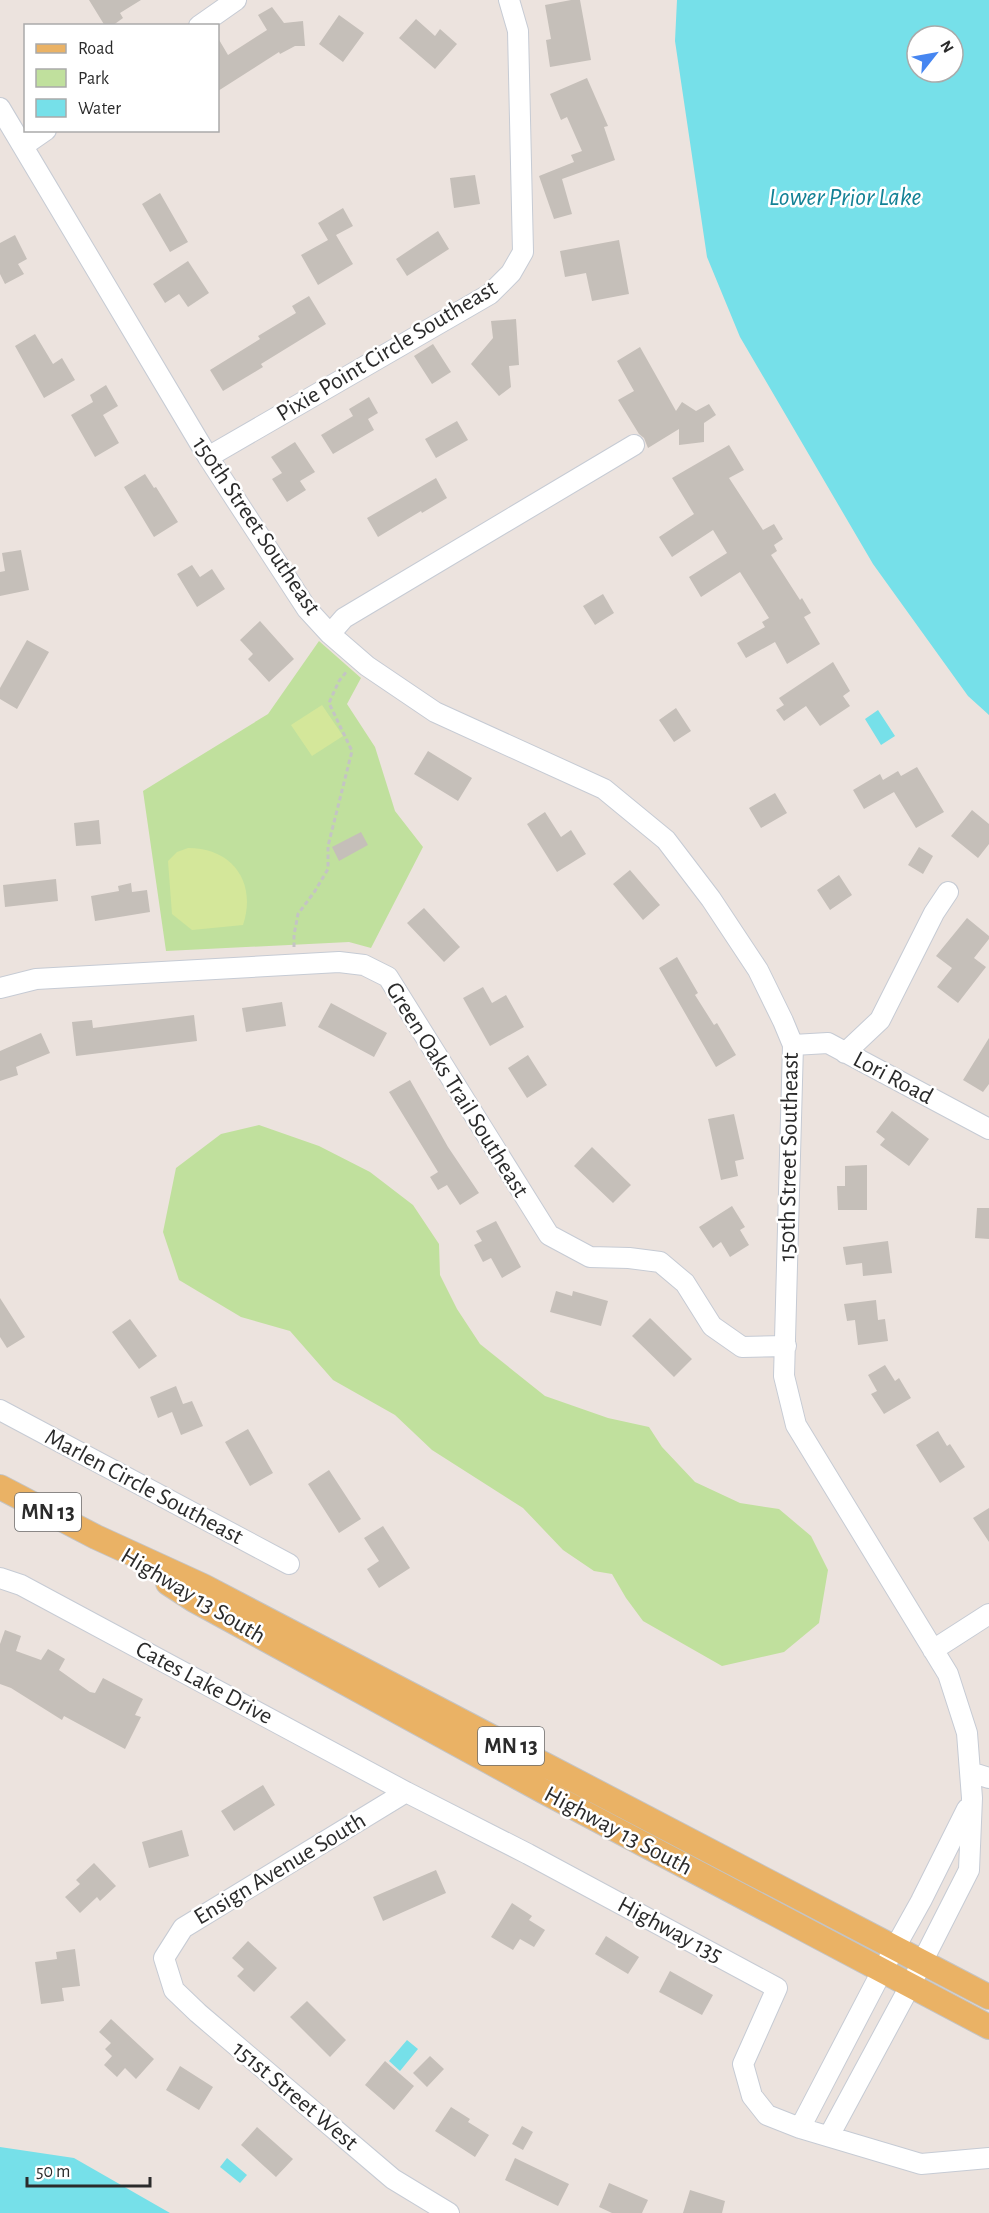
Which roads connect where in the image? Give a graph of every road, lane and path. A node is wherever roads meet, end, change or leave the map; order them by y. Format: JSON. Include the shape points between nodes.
{"nodes":[{"id":1,"x":236,"y":0,"type":"edge"},
{"id":2,"x":509,"y":0,"type":"edge"},
{"id":3,"x":202,"y":24,"type":"edge"},
{"id":4,"x":0,"y":108,"type":"edge"},
{"id":5,"x":43,"y":132,"type":"edge"},
{"id":6,"x":23,"y":146,"type":"junction"},
{"id":7,"x":634,"y":445,"type":"dead end"},
{"id":8,"x":208,"y":457,"type":"junction"},
{"id":9,"x":330,"y":634,"type":"junction"},
{"id":10,"x":357,"y":657,"type":"junction"},
{"id":11,"x":948,"y":892,"type":"dead end"},
{"id":12,"x":295,"y":964,"type":"junction"},
{"id":13,"x":0,"y":988,"type":"edge"},
{"id":14,"x":793,"y":1045,"type":"junction"},
{"id":15,"x":845,"y":1053,"type":"junction"},
{"id":16,"x":989,"y":1130,"type":"edge"},
{"id":17,"x":786,"y":1346,"type":"junction"},
{"id":18,"x":0,"y":1410,"type":"edge"},
{"id":19,"x":0,"y":1487,"type":"edge"},
{"id":20,"x":96,"y":1537,"type":"junction"},
{"id":21,"x":289,"y":1564,"type":"dead end"},
{"id":22,"x":0,"y":1578,"type":"edge"},
{"id":23,"x":989,"y":1614,"type":"edge"},
{"id":24,"x":933,"y":1650,"type":"junction"},
{"id":25,"x":980,"y":1775,"type":"edge"},
{"id":26,"x":406,"y":1792,"type":"junction"},
{"id":27,"x":972,"y":1798,"type":"junction"},
{"id":28,"x":894,"y":1948,"type":"junction"},
{"id":29,"x":164,"y":1958,"type":"joint"},
{"id":30,"x":922,"y":1963,"type":"junction"},
{"id":31,"x":882,"y":1971,"type":"junction"},
{"id":32,"x":910,"y":1986,"type":"junction"},
{"id":33,"x":989,"y":1997,"type":"edge"},
{"id":34,"x":989,"y":2027,"type":"edge"},
{"id":35,"x":801,"y":2128,"type":"junction"},
{"id":36,"x":829,"y":2136,"type":"junction"},
{"id":37,"x":989,"y":2158,"type":"edge"},
{"id":38,"x":449,"y":2213,"type":"edge"}],
"edges":[{"from":1,"to":3,"type":"street"},
{"from":2,"to":8,"type":"street","name":"Pixie Point Circle Southeast","via":[[518,31],[523,252],[512,273],[490,294]]},
{"from":4,"to":6,"type":"street","name":"150th Street Southeast"},
{"from":5,"to":6,"type":"street"},
{"from":6,"to":8,"type":"street","name":"150th Street Southeast"},
{"from":7,"to":9,"type":"street","via":[[344,618]]},
{"from":8,"to":9,"type":"street","name":"150th Street Southeast","via":[[307,609]]},
{"from":9,"to":10,"type":"street","name":"150th Street Southeast"},
{"from":10,"to":12,"type":"path","via":[[329,703],[352,751],[328,846],[328,869],[298,914]]},
{"from":10,"to":14,"type":"street","name":"150th Street Southeast","via":[[435,712],[603,789],[666,840],[758,970]]},
{"from":11,"to":15,"type":"street","via":[[880,1020]]},
{"from":12,"to":13,"type":"street","name":"Green Oaks Trail Southeast","via":[[36,979]]},
{"from":12,"to":17,"type":"street","name":"Green Oaks Trail Southeast","via":[[364,965],[388,977],[549,1235],[590,1257],[660,1262],[685,1282],[712,1326],[742,1347]]},
{"from":14,"to":15,"type":"street","name":"Lori Road","via":[[828,1043]]},
{"from":14,"to":17,"type":"street","name":"150th Street Southeast"},
{"from":15,"to":16,"type":"street","name":"Lori Road"},
{"from":17,"to":24,"type":"street","name":"150th Street Southeast","via":[[784,1376],[796,1425]]},
{"from":18,"to":21,"type":"street","name":"Marlen Circle Southeast"},
{"from":19,"to":20,"type":"main road","name":"Highway 13 South","number":"MN 13"},
{"from":20,"to":28,"type":"main road","name":"Highway 13 South","number":"MN 13","via":[[213,1591]]},
{"from":20,"to":31,"type":"main road","name":"Highway 13 South","number":"MN 13","via":[[194,1600],[379,1703]]},
{"from":22,"to":26,"type":"street","name":"Cates Lake Drive","via":[[21,1585]]},
{"from":23,"to":24,"type":"street"},
{"from":24,"to":25,"type":"street","name":"150th Street Southeast","via":[[948,1674]]},
{"from":25,"to":27,"type":"street","name":"150th Street Southeast"},
{"from":26,"to":29,"type":"street","name":"Ensign Avenue South","via":[[183,1928]]},
{"from":26,"to":35,"type":"street","name":"Highway 135","via":[[777,1988],[743,2064],[753,2096],[767,2115]]},
{"from":27,"to":28,"type":"street","name":"150th Street Southeast","via":[[948,1851]]},
{"from":27,"to":30,"type":"street","name":"150th Street Southeast","via":[[969,1869]]},
{"from":28,"to":30,"type":"main road","name":"Highway 13 South","number":"MN 13"},
{"from":28,"to":31,"type":"street","name":"150th Street Southeast"},
{"from":29,"to":38,"type":"street","name":"151st Street West","via":[[174,1990],[198,2013],[393,2179]]},
{"from":30,"to":32,"type":"street","name":"150th Street Southeast"},
{"from":30,"to":33,"type":"main road","name":"Highway 13 South","number":"MN 13"},
{"from":31,"to":32,"type":"main road","name":"Highway 13 South","number":"MN 13"},
{"from":31,"to":35,"type":"street"},
{"from":32,"to":34,"type":"main road","name":"Highway 13 South","number":"MN 13"},
{"from":32,"to":36,"type":"street"},
{"from":35,"to":36,"type":"street","name":"Highway 135"},
{"from":36,"to":37,"type":"street","name":"Highway 135","via":[[921,2164]]}]}
